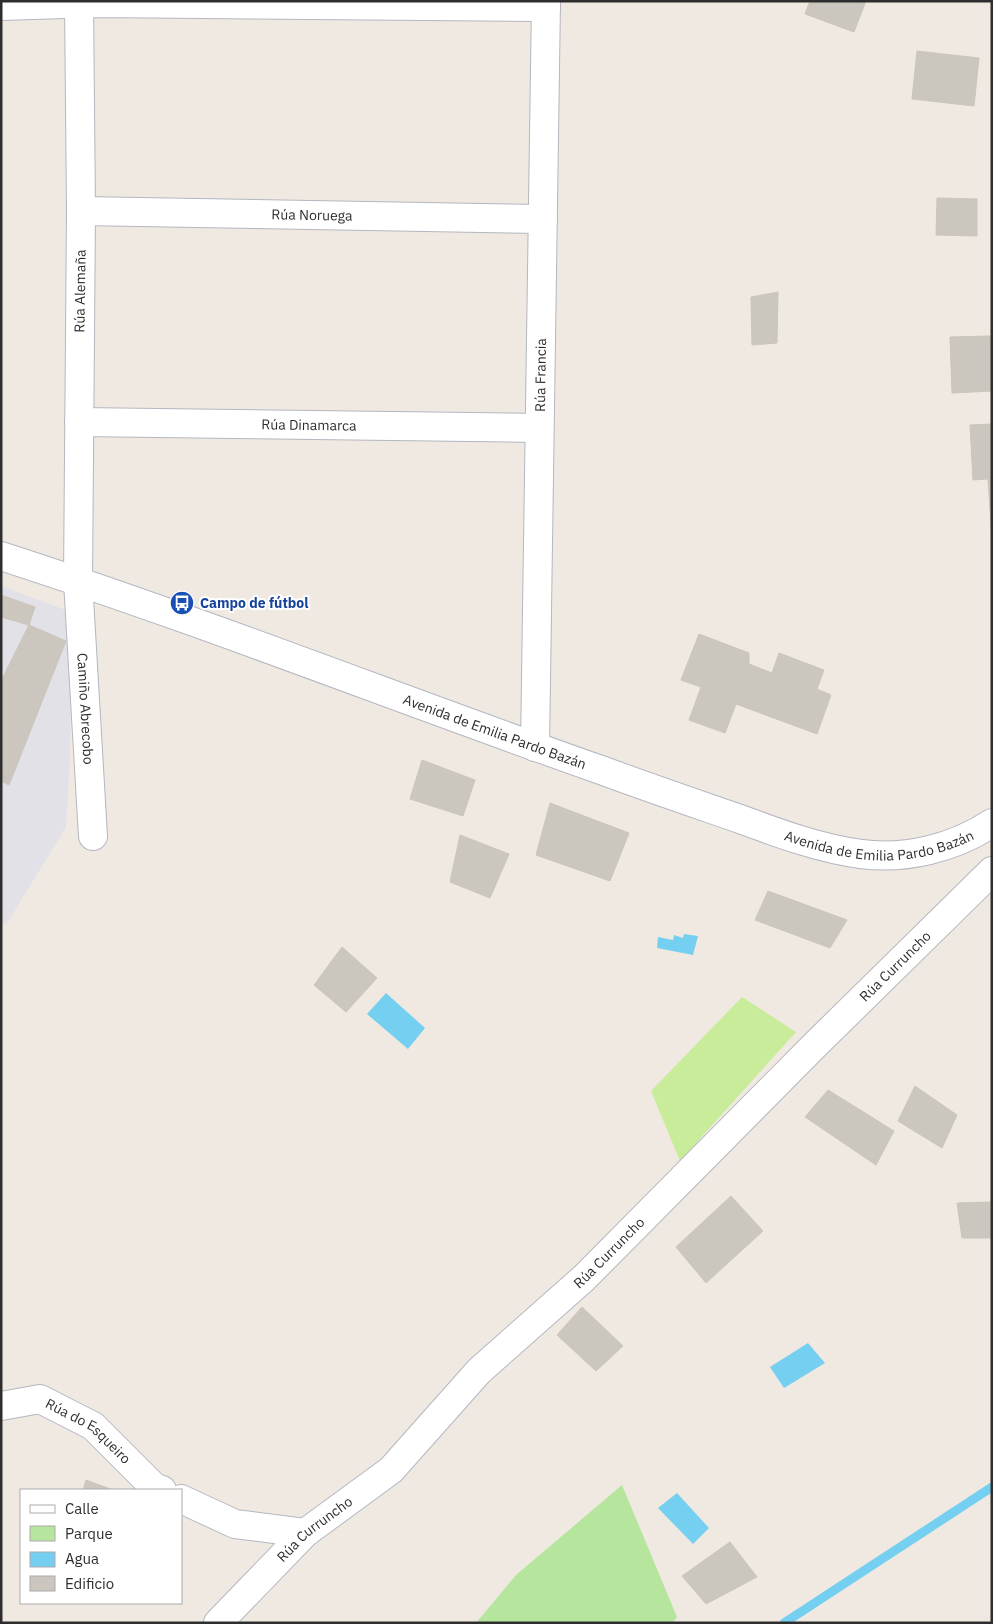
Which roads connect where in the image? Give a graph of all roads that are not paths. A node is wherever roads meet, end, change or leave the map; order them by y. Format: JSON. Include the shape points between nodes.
{"nodes":[{"id":1,"x":79,"y":2,"type":"edge"},
{"id":2,"x":546,"y":4,"type":"edge"},
{"id":3,"x":1,"y":6,"type":"edge"},
{"id":4,"x":81,"y":211,"type":"junction"},
{"id":5,"x":543,"y":219,"type":"junction"},
{"id":6,"x":79,"y":422,"type":"junction"},
{"id":7,"x":539,"y":428,"type":"junction"},
{"id":8,"x":1,"y":556,"type":"edge"},
{"id":9,"x":78,"y":581,"type":"junction"},
{"id":10,"x":535,"y":747,"type":"junction"},
{"id":11,"x":992,"y":823,"type":"edge"},
{"id":12,"x":93,"y":836,"type":"dead end"},
{"id":13,"x":992,"y":871,"type":"edge"},
{"id":14,"x":1,"y":1406,"type":"edge"},
{"id":15,"x":159,"y":1489,"type":"edge"},
{"id":16,"x":182,"y":1499,"type":"edge"},
{"id":17,"x":305,"y":1533,"type":"junction"},
{"id":18,"x":218,"y":1623,"type":"edge"}],
"edges":[{"from":1,"to":2,"type":"street"},
{"from":1,"to":3,"type":"street"},
{"from":1,"to":4,"type":"street","name":"Rúa Alemaña"},
{"from":2,"to":5,"type":"street","name":"Rúa Francia"},
{"from":4,"to":5,"type":"street","name":"Rúa Noruega"},
{"from":4,"to":6,"type":"street","name":"Rúa Alemaña"},
{"from":5,"to":7,"type":"street","name":"Rúa Francia"},
{"from":6,"to":7,"type":"street","name":"Rúa Dinamarca"},
{"from":6,"to":9,"type":"street","name":"Rúa Alemaña"},
{"from":7,"to":10,"type":"street","name":"Rúa Francia"},
{"from":8,"to":9,"type":"street","name":"Avenida de Emilia Pardo Bazán"},
{"from":9,"to":10,"type":"street","name":"Avenida de Emilia Pardo Bazán"},
{"from":9,"to":12,"type":"street","name":"Camiño Abrecobo"},
{"from":10,"to":11,"type":"street","name":"Avenida de Emilia Pardo Bazán","via":[[798,840],[861,854],[902,856],[943,847]]},
{"from":13,"to":17,"type":"street","name":"Rúa Curruncho","via":[[584,1278],[479,1371],[391,1470]]},
{"from":14,"to":15,"type":"street","name":"Rúa do Esqueiro","via":[[40,1399],[94,1426]]},
{"from":16,"to":17,"type":"street","via":[[235,1524]]},
{"from":17,"to":18,"type":"street","name":"Rúa Curruncho"}]}
